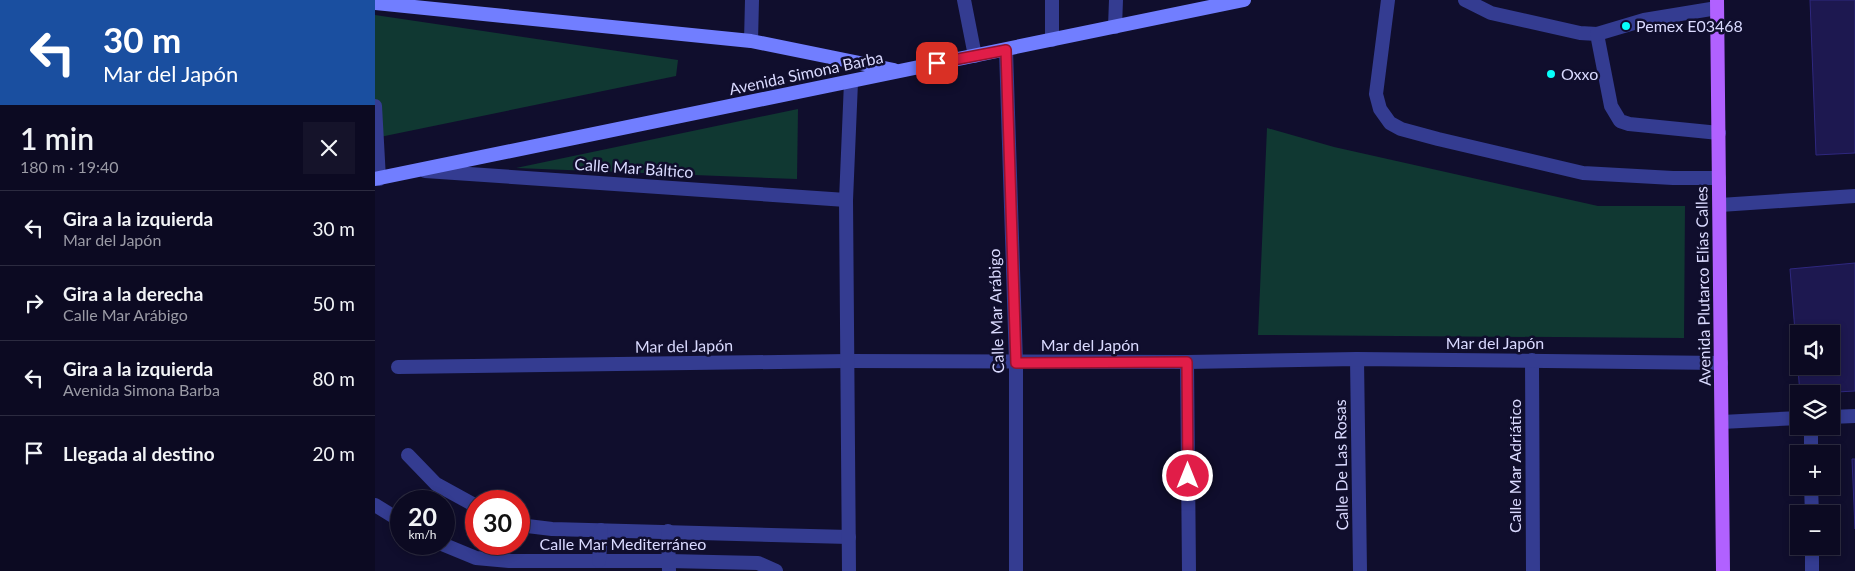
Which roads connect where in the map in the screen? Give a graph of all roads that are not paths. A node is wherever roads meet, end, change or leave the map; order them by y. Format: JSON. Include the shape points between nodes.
{"nodes":[{"id":1,"x":752,"y":0,"type":"edge"},
{"id":2,"x":964,"y":0,"type":"edge"},
{"id":3,"x":1052,"y":0,"type":"edge"},
{"id":4,"x":1116,"y":0,"type":"edge"},
{"id":5,"x":1240,"y":0,"type":"edge"},
{"id":6,"x":1388,"y":0,"type":"edge"},
{"id":7,"x":1465,"y":0,"type":"edge"},
{"id":8,"x":381,"y":2,"type":"edge"},
{"id":9,"x":1717,"y":4,"type":"edge"},
{"id":10,"x":1115,"y":27,"type":"junction"},
{"id":11,"x":1597,"y":34,"type":"junction"},
{"id":12,"x":1052,"y":40,"type":"junction"},
{"id":13,"x":751,"y":42,"type":"junction"},
{"id":14,"x":1006,"y":50,"type":"junction"},
{"id":15,"x":975,"y":56,"type":"junction"},
{"id":16,"x":900,"y":71,"type":"junction"},
{"id":17,"x":851,"y":82,"type":"junction"},
{"id":18,"x":375,"y":106,"type":"edge"},
{"id":19,"x":1719,"y":133,"type":"junction"},
{"id":20,"x":418,"y":170,"type":"junction"},
{"id":21,"x":1719,"y":178,"type":"junction"},
{"id":22,"x":377,"y":179,"type":"edge"},
{"id":23,"x":1855,"y":196,"type":"edge"},
{"id":24,"x":846,"y":200,"type":"junction"},
{"id":25,"x":1719,"y":205,"type":"junction"},
{"id":26,"x":1357,"y":359,"type":"junction"},
{"id":27,"x":1533,"y":360,"type":"junction"},
{"id":28,"x":848,"y":361,"type":"junction"},
{"id":29,"x":1187,"y":362,"type":"junction"},
{"id":30,"x":1016,"y":363,"type":"junction"},
{"id":31,"x":1721,"y":364,"type":"junction"},
{"id":32,"x":398,"y":367,"type":"dead end"},
{"id":33,"x":1855,"y":416,"type":"edge"},
{"id":34,"x":1840,"y":417,"type":"edge"},
{"id":35,"x":1790,"y":418,"type":"edge"},
{"id":36,"x":1721,"y":422,"type":"junction"},
{"id":37,"x":408,"y":455,"type":"dead end"},
{"id":38,"x":465,"y":500,"type":"edge"},
{"id":39,"x":375,"y":505,"type":"edge"},
{"id":40,"x":390,"y":514,"type":"edge"},
{"id":41,"x":530,"y":526,"type":"edge"},
{"id":42,"x":601,"y":530,"type":"junction"},
{"id":43,"x":668,"y":532,"type":"junction"},
{"id":44,"x":849,"y":537,"type":"junction"},
{"id":45,"x":455,"y":550,"type":"edge"},
{"id":46,"x":1812,"y":555,"type":"edge"},
{"id":47,"x":599,"y":561,"type":"junction"},
{"id":48,"x":669,"y":566,"type":"edge"},
{"id":49,"x":776,"y":571,"type":"edge"},
{"id":50,"x":849,"y":571,"type":"edge"},
{"id":51,"x":1016,"y":571,"type":"edge"},
{"id":52,"x":1189,"y":571,"type":"edge"},
{"id":53,"x":1360,"y":571,"type":"edge"},
{"id":54,"x":1533,"y":571,"type":"edge"},
{"id":55,"x":1723,"y":571,"type":"edge"},
{"id":56,"x":1812,"y":571,"type":"edge"}],
"edges":[{"from":1,"to":13,"type":"street"},
{"from":2,"to":15,"type":"street"},
{"from":3,"to":12,"type":"street"},
{"from":4,"to":10,"type":"street"},
{"from":5,"to":10,"type":"main road","name":"Avenida Simona Barba"},
{"from":6,"to":21,"type":"street","via":[[1377,94],[1380,109],[1389,123],[1438,140],[1583,174]]},
{"from":7,"to":11,"type":"street","via":[[1491,13]]},
{"from":8,"to":13,"type":"main road"},
{"from":9,"to":11,"type":"street"},
{"from":9,"to":19,"type":"main road","name":"Avenida Plutarco Elías Calles"},
{"from":10,"to":12,"type":"main road","name":"Avenida Simona Barba"},
{"from":11,"to":19,"type":"street","via":[[1611,106],[1620,120],[1629,124]]},
{"from":12,"to":14,"type":"main road","name":"Avenida Simona Barba"},
{"from":13,"to":16,"type":"main road"},
{"from":14,"to":15,"type":"main road","name":"Avenida Simona Barba"},
{"from":14,"to":30,"type":"street","name":"Calle Mar Arábigo"},
{"from":15,"to":16,"type":"main road","name":"Avenida Simona Barba"},
{"from":16,"to":17,"type":"main road","name":"Avenida Simona Barba"},
{"from":17,"to":20,"type":"main road","name":"Avenida Simona Barba"},
{"from":17,"to":24,"type":"street"},
{"from":18,"to":22,"type":"street"},
{"from":19,"to":21,"type":"main road","name":"Avenida Plutarco Elías Calles"},
{"from":20,"to":22,"type":"main road","name":"Avenida Simona Barba"},
{"from":20,"to":24,"type":"street","name":"Calle Mar Báltico"},
{"from":21,"to":25,"type":"main road","name":"Avenida Plutarco Elías Calles"},
{"from":23,"to":25,"type":"street"},
{"from":24,"to":28,"type":"street"},
{"from":25,"to":31,"type":"main road","name":"Avenida Plutarco Elías Calles"},
{"from":26,"to":27,"type":"street","name":"Mar del Japón"},
{"from":26,"to":29,"type":"street","name":"Mar del Japón"},
{"from":26,"to":53,"type":"street","name":"Calle De Las Rosas"},
{"from":27,"to":31,"type":"street","name":"Mar del Japón"},
{"from":27,"to":54,"type":"street","name":"Calle Mar Adriático"},
{"from":28,"to":30,"type":"street","name":"Mar del Japón"},
{"from":28,"to":32,"type":"street","name":"Mar del Japón"},
{"from":28,"to":44,"type":"street"},
{"from":29,"to":30,"type":"street","name":"Mar del Japón"},
{"from":29,"to":52,"type":"street"},
{"from":30,"to":51,"type":"street","name":"Calle Mar Arábigo"},
{"from":31,"to":36,"type":"main road","name":"Avenida Plutarco Elías Calles"},
{"from":33,"to":34,"type":"street"},
{"from":35,"to":36,"type":"street"},
{"from":36,"to":55,"type":"main road","name":"Avenida Plutarco Elías Calles"},
{"from":37,"to":38,"type":"street","via":[[436,484]]},
{"from":39,"to":40,"type":"street"},
{"from":41,"to":42,"type":"street"},
{"from":42,"to":43,"type":"street"},
{"from":42,"to":47,"type":"street"},
{"from":43,"to":44,"type":"street"},
{"from":43,"to":48,"type":"street"},
{"from":44,"to":50,"type":"street"},
{"from":45,"to":47,"type":"street","name":"Calle Mar Mediterráneo","via":[[475,558]]},
{"from":46,"to":56,"type":"street"},
{"from":47,"to":48,"type":"street","name":"Calle Mar Mediterráneo"},
{"from":48,"to":49,"type":"street","name":"Calle Mar Mediterráneo","via":[[758,563]]}]}
